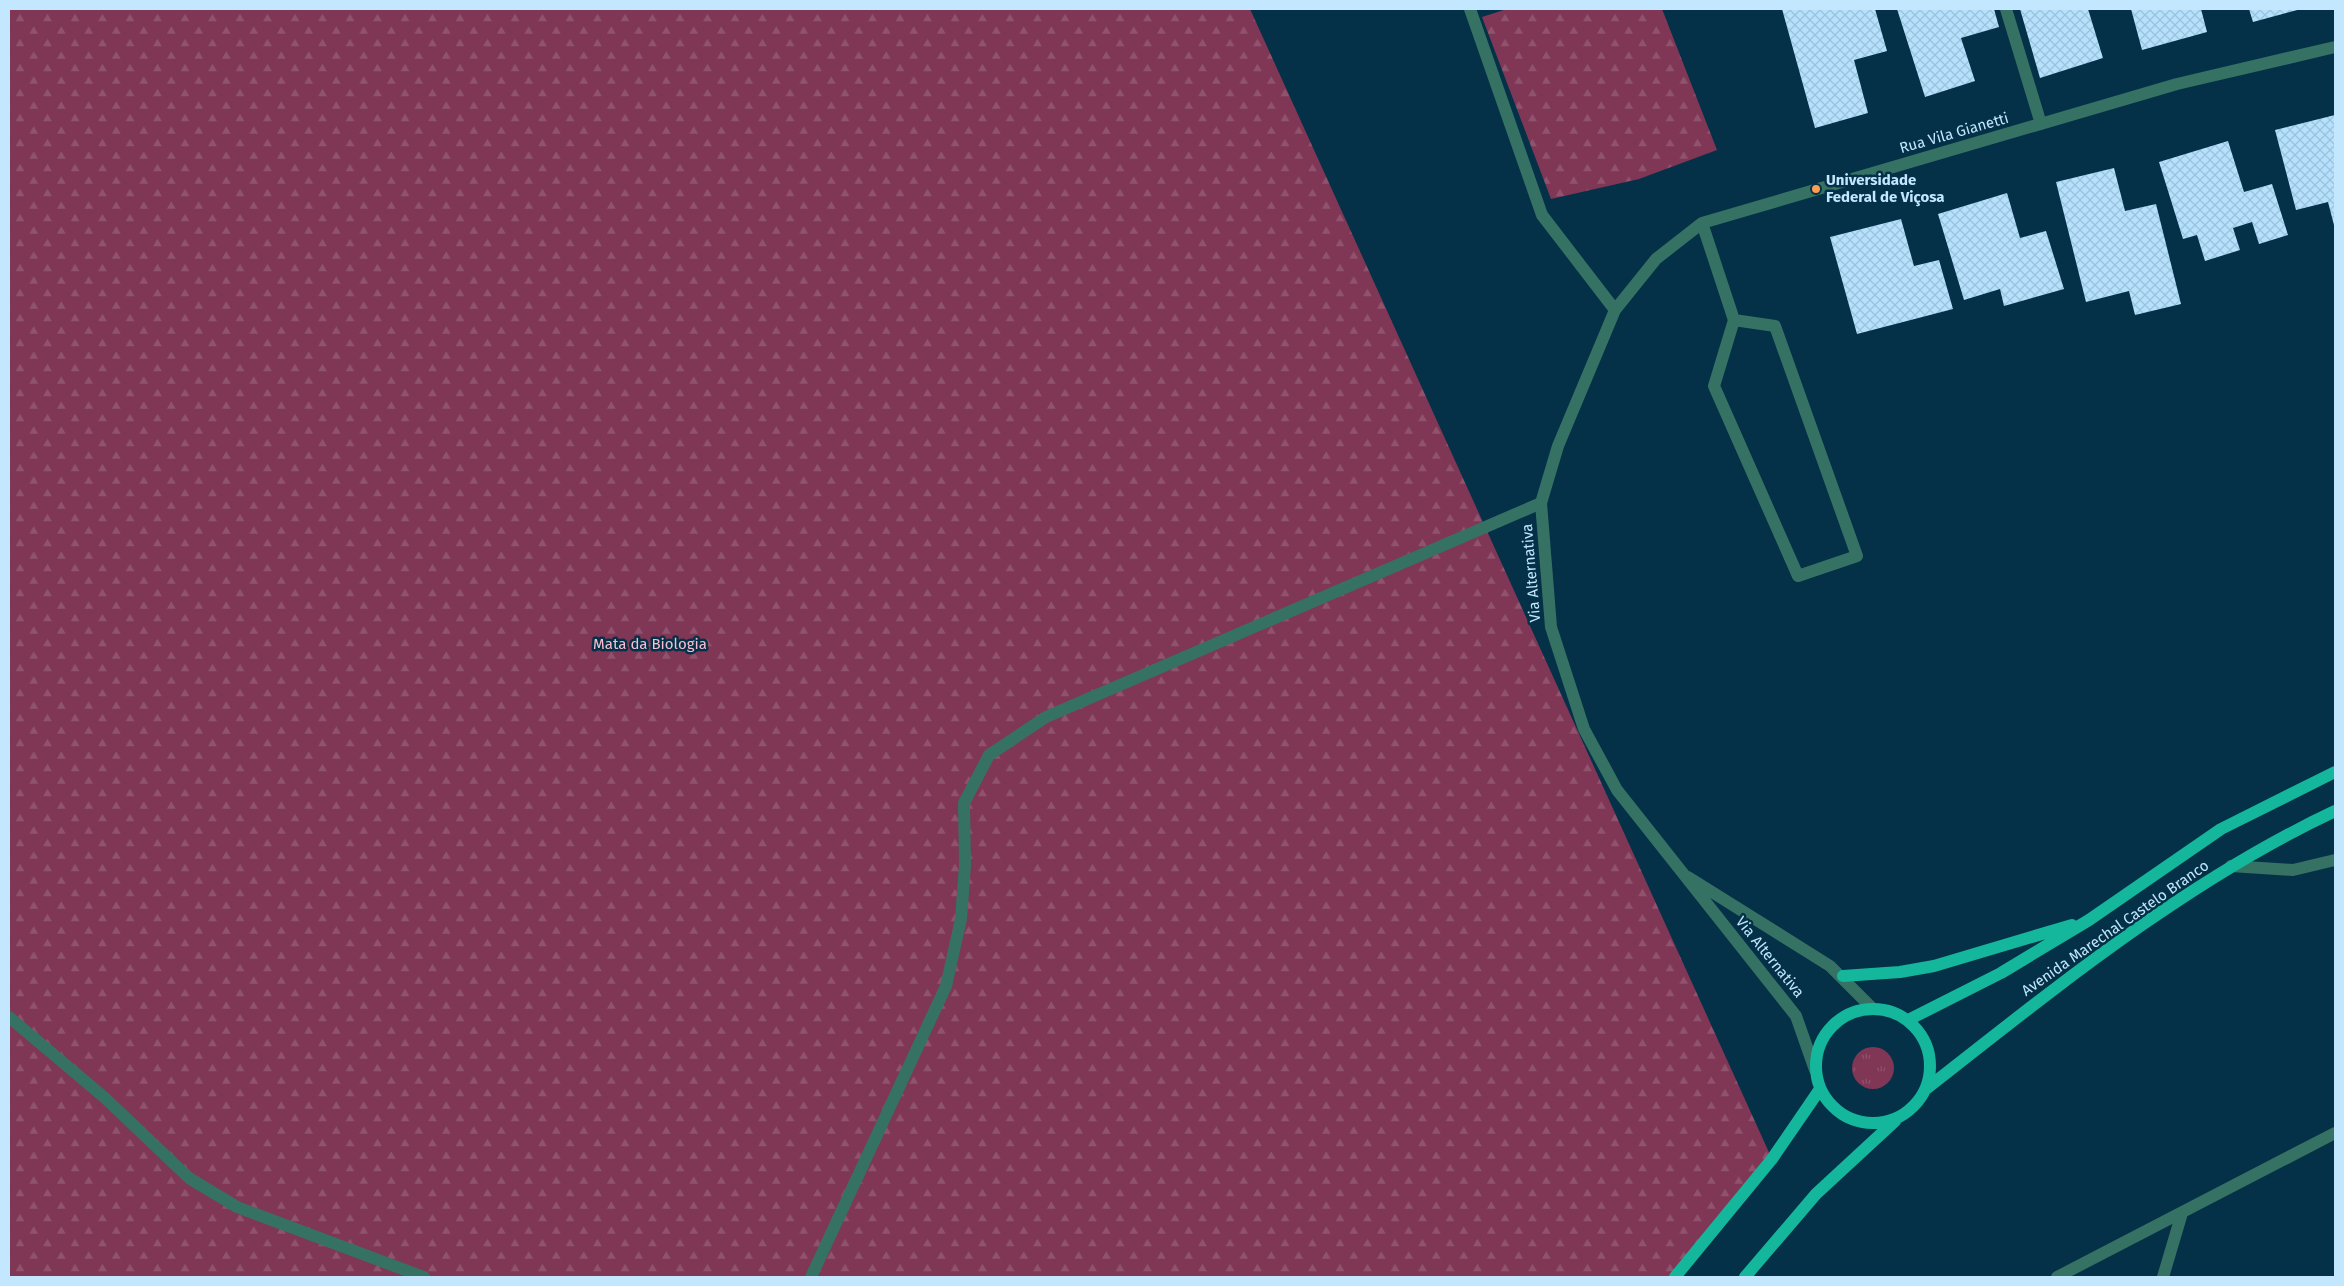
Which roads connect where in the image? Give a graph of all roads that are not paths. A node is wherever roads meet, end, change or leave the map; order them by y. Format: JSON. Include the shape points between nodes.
{"nodes":[{"id":1,"x":1470,"y":9,"type":"edge"},
{"id":2,"x":2006,"y":9,"type":"edge"},
{"id":3,"x":2335,"y":47,"type":"edge"},
{"id":4,"x":2041,"y":124,"type":"junction"},
{"id":5,"x":1702,"y":222,"type":"junction"},
{"id":6,"x":1615,"y":310,"type":"junction"},
{"id":7,"x":1734,"y":320,"type":"junction"},
{"id":8,"x":1541,"y":503,"type":"junction"},
{"id":9,"x":2335,"y":772,"type":"edge"},
{"id":10,"x":2335,"y":810,"type":"edge"},
{"id":11,"x":2335,"y":860,"type":"edge"},
{"id":12,"x":2231,"y":866,"type":"junction"},
{"id":13,"x":1681,"y":873,"type":"junction"},
{"id":14,"x":2089,"y":920,"type":"junction"},
{"id":15,"x":1843,"y":976,"type":"junction"},
{"id":16,"x":1872,"y":1008,"type":"junction"},
{"id":17,"x":9,"y":1017,"type":"edge"},
{"id":18,"x":1908,"y":1020,"type":"junction"},
{"id":19,"x":1815,"y":1070,"type":"junction"},
{"id":20,"x":1820,"y":1089,"type":"junction"},
{"id":21,"x":1926,"y":1089,"type":"junction"},
{"id":22,"x":1900,"y":1116,"type":"junction"},
{"id":23,"x":2335,"y":1132,"type":"edge"},
{"id":24,"x":2182,"y":1213,"type":"junction"},
{"id":25,"x":424,"y":1277,"type":"edge"},
{"id":26,"x":811,"y":1277,"type":"edge"},
{"id":27,"x":1675,"y":1277,"type":"edge"},
{"id":28,"x":1744,"y":1277,"type":"edge"},
{"id":29,"x":2057,"y":1277,"type":"edge"},
{"id":30,"x":2163,"y":1277,"type":"edge"}],
"edges":[{"from":1,"to":6,"type":"street","via":[[1542,215]]},
{"from":2,"to":4,"type":"street"},
{"from":3,"to":4,"type":"street","name":"Rua Vila Gianetti","via":[[2177,84]]},
{"from":4,"to":5,"type":"street","name":"Rua Vila Gianetti"},
{"from":5,"to":6,"type":"street","name":"Rua Vila Gianetti","via":[[1656,259]]},
{"from":5,"to":7,"type":"street"},
{"from":6,"to":8,"type":"street","name":"Via Alternativa","via":[[1558,446]]},
{"from":7,"to":7,"type":"street","via":[[1776,326],[1857,556],[1798,576],[1714,386]]},
{"from":8,"to":13,"type":"street","name":"Via Alternativa","via":[[1551,627],[1584,729],[1617,790]]},
{"from":8,"to":26,"type":"street","via":[[1046,717],[989,755],[964,804],[965,865],[961,919],[946,986]]},
{"from":9,"to":14,"type":"main road","name":"Avenida Marechal Castelo Branco","via":[[2221,829]]},
{"from":10,"to":12,"type":"main road","name":"Avenida Marechal Castelo Branco","via":[[2283,835]]},
{"from":11,"to":12,"type":"street","via":[[2293,870]]},
{"from":12,"to":21,"type":"main road","name":"Avenida Marechal Castelo Branco","via":[[2096,958]]},
{"from":13,"to":15,"type":"street","name":"Via Alternativa","via":[[1808,950]]},
{"from":13,"to":19,"type":"street","name":"Via Alternativa","via":[[1796,1016]]},
{"from":14,"to":15,"type":"main road","via":[[1934,966]]},
{"from":14,"to":18,"type":"main road","name":"Avenida Marechal Castelo Branco","via":[[2001,973]]},
{"from":15,"to":16,"type":"street","name":"Via Alternativa"},
{"from":16,"to":18,"type":"main road","via":[[1892,1011]]},
{"from":16,"to":19,"type":"main road","via":[[1854,1011],[1837,1020],[1824,1035],[1817,1052]]},
{"from":17,"to":25,"type":"street","via":[[104,1098],[189,1178],[237,1207]]},
{"from":18,"to":21,"type":"main road","via":[[1921,1034],[1928,1052],[1930,1070]]},
{"from":19,"to":20,"type":"main road"},
{"from":20,"to":22,"type":"main road","via":[[1830,1105],[1845,1116],[1863,1122],[1882,1122]]},
{"from":20,"to":27,"type":"main road","via":[[1768,1165]]},
{"from":21,"to":22,"type":"main road","via":[[1915,1105]]},
{"from":22,"to":28,"type":"main road","via":[[1816,1194]]},
{"from":23,"to":24,"type":"street"},
{"from":24,"to":29,"type":"street"},
{"from":24,"to":30,"type":"street"}]}
